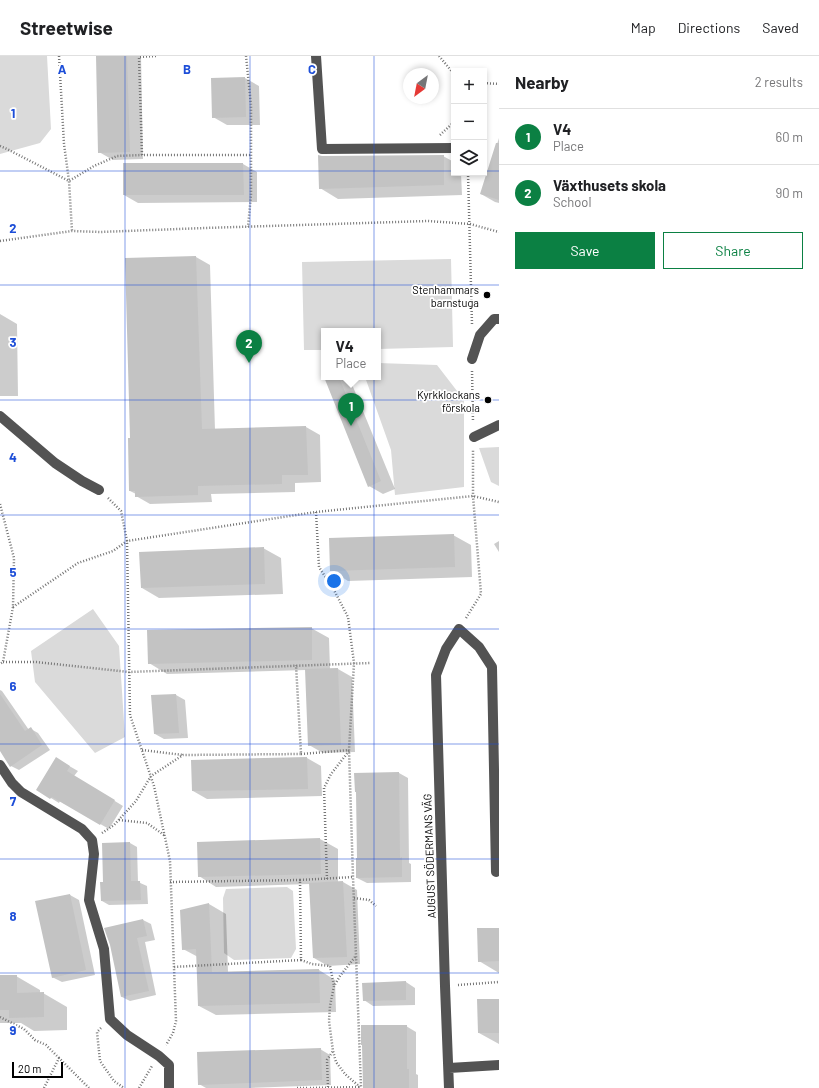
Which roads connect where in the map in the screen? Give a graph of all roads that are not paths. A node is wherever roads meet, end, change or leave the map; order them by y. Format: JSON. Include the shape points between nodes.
{"nodes":[{"id":1,"x":316,"y":56,"type":"edge"},
{"id":2,"x":451,"y":148,"type":"edge"},
{"id":3,"x":499,"y":319,"type":"edge"},
{"id":4,"x":472,"y":359,"type":"dead end"},
{"id":5,"x":0,"y":416,"type":"edge"},
{"id":6,"x":499,"y":425,"type":"edge"},
{"id":7,"x":474,"y":437,"type":"dead end"},
{"id":8,"x":99,"y":490,"type":"road end"},
{"id":9,"x":0,"y":765,"type":"edge"},
{"id":10,"x":496,"y":872,"type":"dead end"},
{"id":11,"x":499,"y":1065,"type":"edge"},
{"id":12,"x":448,"y":1068,"type":"junction"},
{"id":13,"x":169,"y":1088,"type":"edge"},
{"id":14,"x":449,"y":1088,"type":"edge"}],
"edges":[{"from":1,"to":2,"type":"street","via":[[322,149]]},
{"from":3,"to":4,"type":"street","via":[[494,319],[480,335]]},
{"from":5,"to":8,"type":"street","via":[[54,463]]},
{"from":6,"to":7,"type":"street"},
{"from":9,"to":13,"type":"street","via":[[21,792],[82,829],[92,840],[94,854],[89,900],[104,950],[110,1019],[127,1035],[169,1065]]},
{"from":10,"to":12,"type":"street","name":"AUGUST SÖDERMANS VÄG","via":[[492,667],[479,647],[459,629],[446,649],[436,675]]},
{"from":11,"to":12,"type":"street"},
{"from":12,"to":14,"type":"street","name":"AUGUST SÖDERMANS VÄG"}]}
